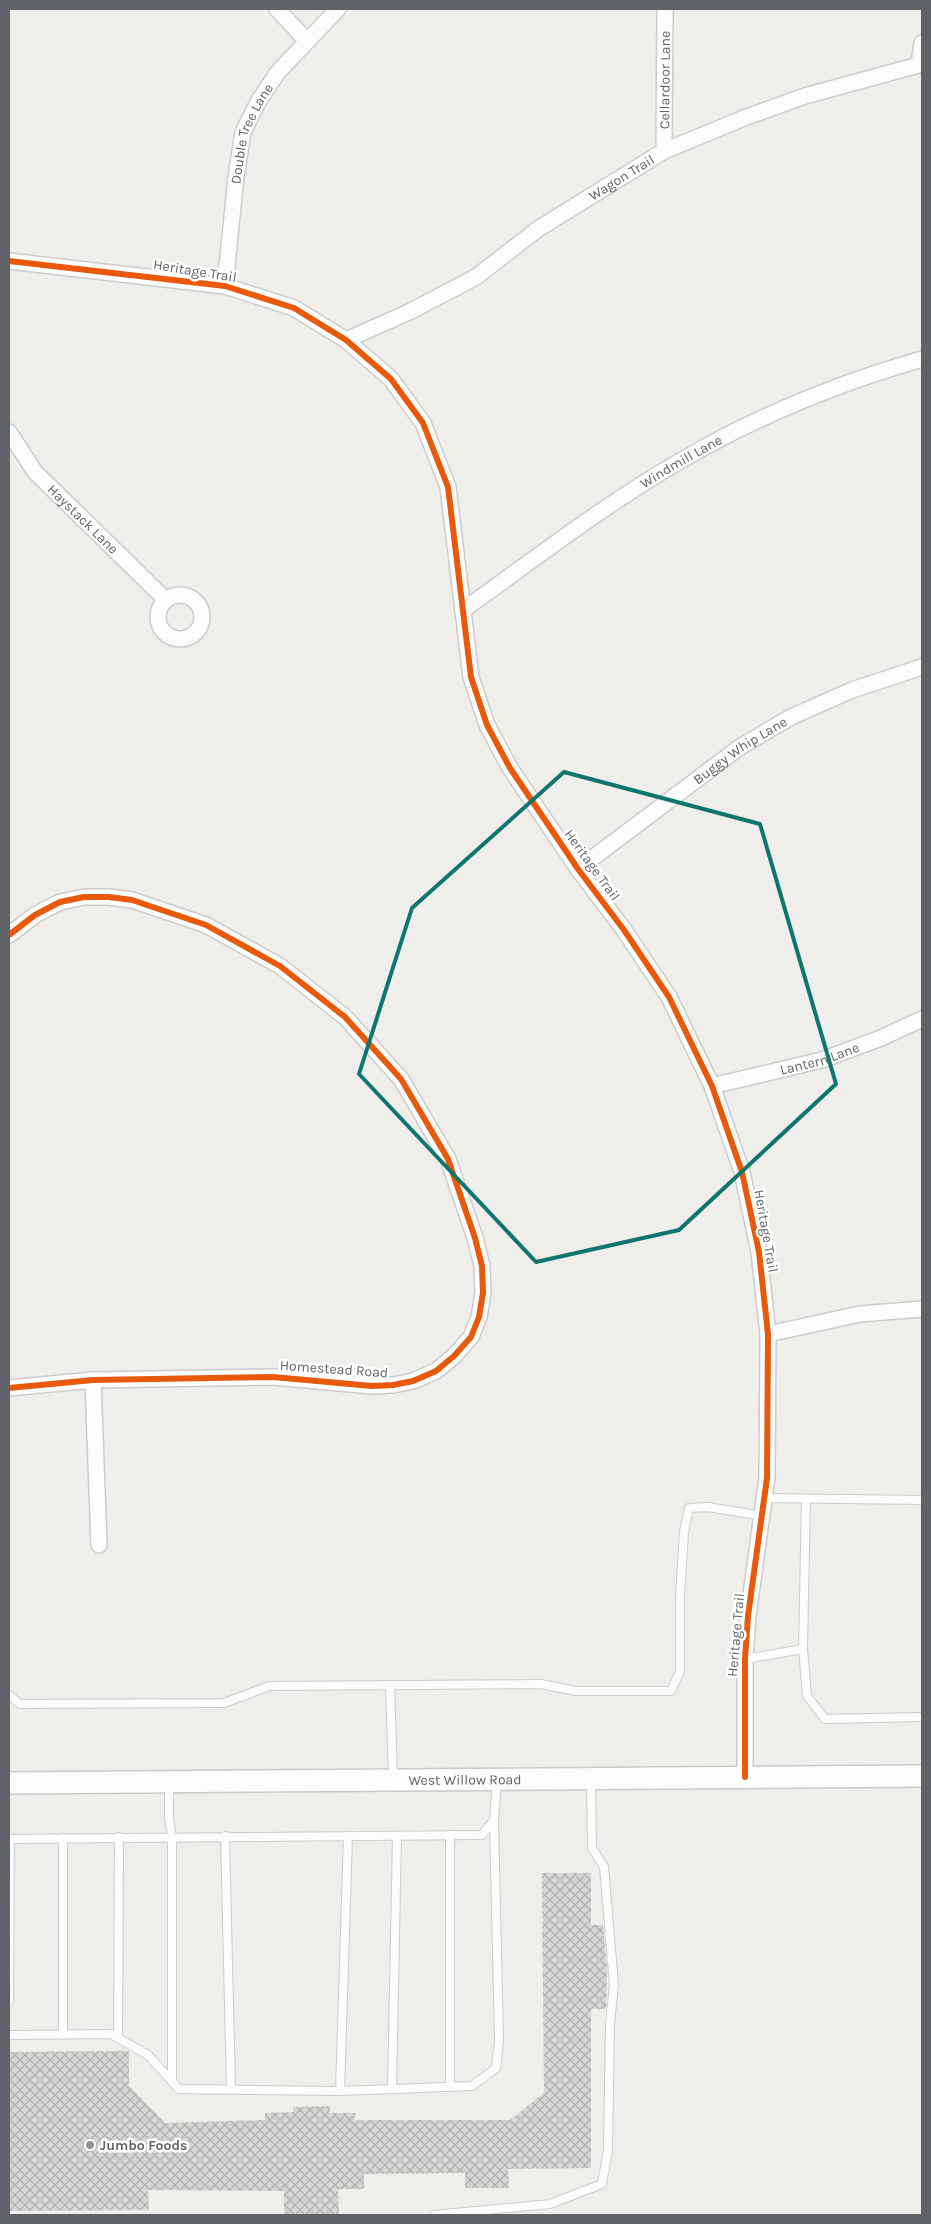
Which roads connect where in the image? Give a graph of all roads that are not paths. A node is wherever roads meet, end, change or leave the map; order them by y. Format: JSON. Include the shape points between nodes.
{"nodes":[{"id":1,"x":277,"y":9,"type":"edge"},
{"id":2,"x":338,"y":9,"type":"edge"},
{"id":3,"x":665,"y":9,"type":"edge"},
{"id":4,"x":306,"y":41,"type":"junction"},
{"id":5,"x":922,"y":43,"type":"edge"},
{"id":6,"x":921,"y":64,"type":"edge"},
{"id":7,"x":664,"y":150,"type":"junction"},
{"id":8,"x":9,"y":261,"type":"edge"},
{"id":9,"x":225,"y":286,"type":"junction"},
{"id":10,"x":346,"y":340,"type":"junction"},
{"id":11,"x":922,"y":360,"type":"edge"},
{"id":12,"x":9,"y":432,"type":"edge"},
{"id":13,"x":166,"y":600,"type":"dead end"},
{"id":14,"x":463,"y":610,"type":"junction"},
{"id":15,"x":922,"y":667,"type":"edge"},
{"id":16,"x":578,"y":869,"type":"junction"},
{"id":17,"x":9,"y":935,"type":"edge"},
{"id":18,"x":922,"y":1019,"type":"edge"},
{"id":19,"x":712,"y":1086,"type":"junction"},
{"id":20,"x":922,"y":1309,"type":"edge"},
{"id":21,"x":768,"y":1334,"type":"junction"},
{"id":22,"x":93,"y":1380,"type":"junction"},
{"id":23,"x":9,"y":1388,"type":"edge"},
{"id":24,"x":764,"y":1498,"type":"junction"},
{"id":25,"x":806,"y":1499,"type":"junction"},
{"id":26,"x":922,"y":1500,"type":"edge"},
{"id":27,"x":762,"y":1516,"type":"junction"},
{"id":28,"x":99,"y":1545,"type":"dead end"},
{"id":29,"x":803,"y":1649,"type":"junction"},
{"id":30,"x":745,"y":1659,"type":"junction"},
{"id":31,"x":390,"y":1685,"type":"junction"},
{"id":32,"x":9,"y":1695,"type":"edge"},
{"id":33,"x":922,"y":1717,"type":"edge"},
{"id":34,"x":922,"y":1776,"type":"edge"},
{"id":35,"x":745,"y":1777,"type":"junction"},
{"id":36,"x":591,"y":1778,"type":"junction"},
{"id":37,"x":498,"y":1779,"type":"junction"},
{"id":38,"x":393,"y":1780,"type":"junction"},
{"id":39,"x":169,"y":1782,"type":"junction"},
{"id":40,"x":9,"y":1783,"type":"edge"},
{"id":41,"x":494,"y":1820,"type":"junction"},
{"id":42,"x":450,"y":1835,"type":"junction"},
{"id":43,"x":225,"y":1836,"type":"junction"},
{"id":44,"x":348,"y":1836,"type":"junction"},
{"id":45,"x":397,"y":1836,"type":"junction"},
{"id":46,"x":119,"y":1837,"type":"junction"},
{"id":47,"x":172,"y":1837,"type":"junction"},
{"id":48,"x":63,"y":1838,"type":"junction"},
{"id":49,"x":10,"y":1839,"type":"edge"},
{"id":50,"x":9,"y":2000,"type":"edge"},
{"id":51,"x":9,"y":2035,"type":"edge"},
{"id":52,"x":63,"y":2035,"type":"junction"},
{"id":53,"x":118,"y":2038,"type":"junction"},
{"id":54,"x":172,"y":2081,"type":"junction"},
{"id":55,"x":450,"y":2086,"type":"junction"},
{"id":56,"x":231,"y":2089,"type":"junction"},
{"id":57,"x":392,"y":2089,"type":"junction"},
{"id":58,"x":340,"y":2091,"type":"junction"},
{"id":59,"x":434,"y":2215,"type":"edge"}],
"edges":[{"from":1,"to":4,"type":"street"},
{"from":2,"to":4,"type":"street","name":"Double Tree Lane"},
{"from":3,"to":7,"type":"street","name":"Cellardoor Lane"},
{"from":4,"to":9,"type":"street","name":"Double Tree Lane","via":[[278,72],[258,102],[244,132]]},
{"from":5,"to":6,"type":"street"},
{"from":6,"to":7,"type":"street","name":"Wagon Trail","via":[[805,96]]},
{"from":7,"to":10,"type":"street","name":"Wagon Trail","via":[[538,229],[476,277]]},
{"from":8,"to":9,"type":"street","name":"Heritage Trail"},
{"from":9,"to":10,"type":"street","name":"Heritage Trail","via":[[294,308]]},
{"from":10,"to":14,"type":"street","name":"Heritage Trail","via":[[391,379],[423,423],[448,487]]},
{"from":11,"to":14,"type":"street","name":"Windmill Lane","via":[[823,393],[753,422],[681,460]]},
{"from":12,"to":13,"type":"street","name":"Haystack Lane","via":[[35,472]]},
{"from":14,"to":16,"type":"street","name":"Heritage Trail","via":[[472,677],[487,725],[510,768]]},
{"from":15,"to":16,"type":"street","name":"Buggy Whip Lane","via":[[852,690],[783,722],[740,747]]},
{"from":16,"to":19,"type":"street","name":"Heritage Trail","via":[[669,997]]},
{"from":17,"to":22,"type":"street","name":"Homestead Road","via":[[35,915],[60,902],[84,896],[108,897],[132,900],[206,925],[280,966],[345,1017],[401,1079],[448,1159],[476,1238],[482,1266],[484,1293],[471,1337],[436,1371],[413,1381],[372,1386],[273,1377]]},
{"from":18,"to":19,"type":"street","name":"Lantern Lane","via":[[822,1060]]},
{"from":19,"to":21,"type":"street","name":"Heritage Trail","via":[[742,1172],[759,1252]]},
{"from":20,"to":21,"type":"street","via":[[860,1314]]},
{"from":21,"to":24,"type":"street","name":"Heritage Trail","via":[[767,1478]]},
{"from":22,"to":23,"type":"street","name":"Homestead Road"},
{"from":22,"to":28,"type":"street"},
{"from":24,"to":25,"type":"lane"},
{"from":24,"to":27,"type":"street","name":"Heritage Trail"},
{"from":25,"to":26,"type":"lane"},
{"from":25,"to":29,"type":"lane"},
{"from":27,"to":30,"type":"street","name":"Heritage Trail"},
{"from":27,"to":31,"type":"lane","via":[[708,1507],[690,1508],[684,1532],[680,1671],[671,1691],[576,1691],[540,1684]]},
{"from":29,"to":30,"type":"lane"},
{"from":29,"to":33,"type":"lane","via":[[807,1696],[825,1719]]},
{"from":30,"to":35,"type":"street","name":"Heritage Trail"},
{"from":31,"to":32,"type":"lane","via":[[270,1686],[224,1703],[20,1704]]},
{"from":31,"to":38,"type":"lane"},
{"from":34,"to":35,"type":"main road","name":"West Willow Road"},
{"from":35,"to":36,"type":"main road","name":"West Willow Road"},
{"from":36,"to":37,"type":"main road","name":"West Willow Road"},
{"from":36,"to":59,"type":"lane","via":[[592,1848],[604,1867],[614,1985],[610,2023],[608,2150],[602,2184],[550,2204]]},
{"from":37,"to":38,"type":"main road","name":"West Willow Road"},
{"from":37,"to":41,"type":"lane"},
{"from":38,"to":39,"type":"main road","name":"West Willow Road"},
{"from":39,"to":40,"type":"main road","name":"West Willow Road"},
{"from":39,"to":47,"type":"lane"},
{"from":41,"to":42,"type":"lane","via":[[482,1835]]},
{"from":41,"to":55,"type":"lane","via":[[500,2041],[496,2068],[472,2086]]},
{"from":42,"to":45,"type":"lane"},
{"from":42,"to":55,"type":"lane"},
{"from":43,"to":44,"type":"lane"},
{"from":43,"to":47,"type":"lane"},
{"from":43,"to":56,"type":"lane"},
{"from":44,"to":45,"type":"lane"},
{"from":44,"to":58,"type":"lane"},
{"from":45,"to":57,"type":"lane"},
{"from":46,"to":47,"type":"lane"},
{"from":46,"to":48,"type":"lane"},
{"from":46,"to":53,"type":"lane"},
{"from":47,"to":54,"type":"lane"},
{"from":48,"to":49,"type":"lane"},
{"from":48,"to":52,"type":"lane"},
{"from":49,"to":50,"type":"lane"},
{"from":51,"to":52,"type":"lane"},
{"from":52,"to":53,"type":"lane","via":[[111,2034]]},
{"from":53,"to":54,"type":"lane","via":[[148,2055]]},
{"from":54,"to":56,"type":"lane","via":[[179,2088]]},
{"from":55,"to":57,"type":"lane"},
{"from":56,"to":58,"type":"lane"},
{"from":57,"to":58,"type":"lane"}]}
